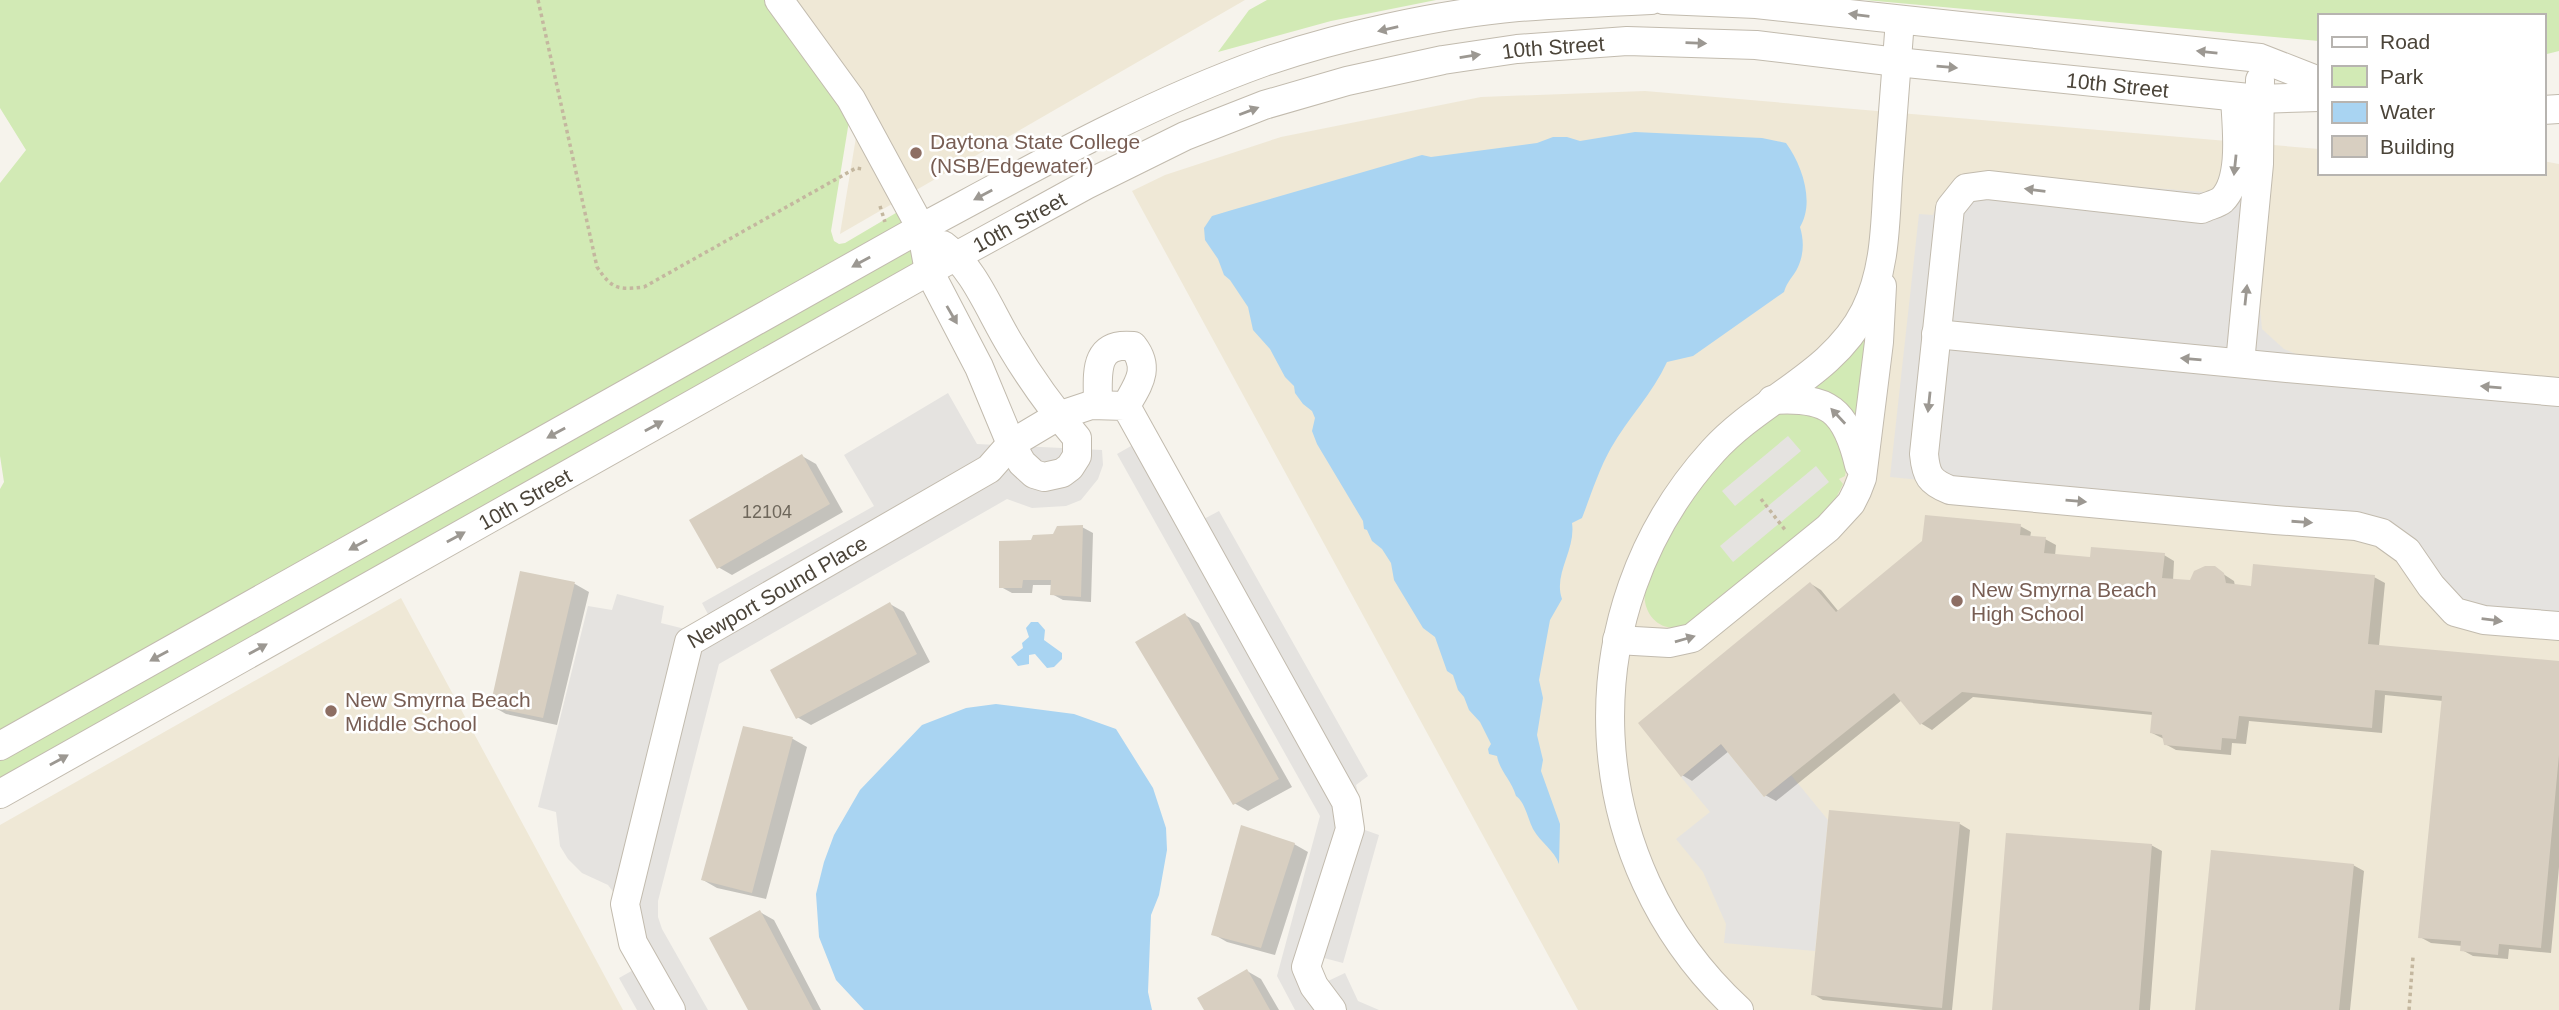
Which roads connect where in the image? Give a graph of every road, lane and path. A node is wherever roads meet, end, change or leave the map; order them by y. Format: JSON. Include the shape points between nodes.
{"nodes":[{"id":1,"x":538,"y":0,"type":"edge"},
{"id":2,"x":779,"y":0,"type":"edge"},
{"id":3,"x":1651,"y":0,"type":"edge"},
{"id":4,"x":1664,"y":0,"type":"edge"},
{"id":5,"x":1899,"y":20,"type":"junction"},
{"id":6,"x":2260,"y":58,"type":"junction"},
{"id":7,"x":1896,"y":62,"type":"junction"},
{"id":8,"x":2318,"y":81,"type":"edge"},
{"id":9,"x":2318,"y":97,"type":"edge"},
{"id":10,"x":2247,"y":98,"type":"junction"},
{"id":11,"x":865,"y":170,"type":"dead end"},
{"id":12,"x":880,"y":206,"type":"dead end"},
{"id":13,"x":921,"y":228,"type":"junction"},
{"id":14,"x":891,"y":245,"type":"junction"},
{"id":15,"x":957,"y":255,"type":"junction"},
{"id":16,"x":1882,"y":265,"type":"junction"},
{"id":17,"x":929,"y":271,"type":"junction"},
{"id":18,"x":1936,"y":334,"type":"junction"},
{"id":19,"x":1012,"y":348,"type":"junction"},
{"id":20,"x":2241,"y":363,"type":"junction"},
{"id":21,"x":979,"y":367,"type":"junction"},
{"id":22,"x":2559,"y":392,"type":"edge"},
{"id":23,"x":1772,"y":400,"type":"junction"},
{"id":24,"x":1098,"y":405,"type":"junction"},
{"id":25,"x":1126,"y":406,"type":"junction"},
{"id":26,"x":1058,"y":416,"type":"junction"},
{"id":27,"x":1011,"y":444,"type":"junction"},
{"id":28,"x":1862,"y":478,"type":"junction"},
{"id":29,"x":1761,"y":499,"type":"dead end"},
{"id":30,"x":1792,"y":538,"type":"dead end"},
{"id":31,"x":2559,"y":626,"type":"edge"},
{"id":32,"x":1618,"y":640,"type":"junction"},
{"id":33,"x":0,"y":746,"type":"edge"},
{"id":34,"x":0,"y":794,"type":"edge"},
{"id":35,"x":2413,"y":957,"type":"dead end"},
{"id":36,"x":671,"y":1010,"type":"edge"},
{"id":37,"x":1332,"y":1010,"type":"edge"},
{"id":38,"x":1739,"y":1010,"type":"edge"},
{"id":39,"x":2409,"y":1010,"type":"edge"}],
"edges":[{"from":1,"to":11,"type":"path","via":[[597,267],[609,285],[644,287],[856,168]]},
{"from":2,"to":13,"type":"street","via":[[851,99]]},
{"from":3,"to":13,"type":"street","name":"10th Street","one_way":true,"via":[[1516,8],[1423,21],[1266,62],[1163,103]]},
{"from":5,"to":4,"type":"street","name":"10th Street","one_way":true,"via":[[1756,4]]},
{"from":6,"to":5,"type":"street","name":"10th Street","one_way":true},
{"from":5,"to":7,"type":"street"},
{"from":6,"to":8,"type":"street","name":"10th Street"},
{"from":6,"to":10,"type":"street"},
{"from":7,"to":10,"type":"street","name":"10th Street","one_way":true},
{"from":15,"to":7,"type":"street","name":"10th Street","one_way":true,"via":[[1185,136],[1347,81],[1443,60],[1627,40],[1756,45]]},
{"from":7,"to":16,"type":"street"},
{"from":9,"to":10,"type":"street","name":"10th Street"},
{"from":10,"to":18,"type":"street","one_way":true,"via":[[2234,178],[2222,200],[2202,209],[1988,185],[1966,188],[1950,208]]},
{"from":20,"to":10,"type":"street","one_way":true,"via":[[2259,164]]},
{"from":12,"to":14,"type":"path"},
{"from":13,"to":14,"type":"street","name":"10th Street"},
{"from":13,"to":15,"type":"street"},
{"from":13,"to":17,"type":"street"},
{"from":14,"to":33,"type":"street","name":"10th Street","one_way":true},
{"from":15,"to":17,"type":"street","name":"10th Street"},
{"from":15,"to":19,"type":"street"},
{"from":16,"to":23,"type":"street","via":[[1866,310],[1846,341],[1821,367]]},
{"from":16,"to":28,"type":"street","via":[[1879,342]]},
{"from":17,"to":21,"type":"street","one_way":true},
{"from":34,"to":17,"type":"street","name":"10th Street","one_way":true},
{"from":20,"to":18,"type":"street","one_way":true},
{"from":18,"to":31,"type":"street","one_way":true,"via":[[1924,454],[1925,469],[1934,484],[1950,490],[2356,526],[2382,533],[2407,551],[2455,612],[2484,620]]},
{"from":19,"to":21,"type":"street"},
{"from":19,"to":26,"type":"street"},
{"from":22,"to":20,"type":"street","one_way":true},
{"from":21,"to":27,"type":"street"},
{"from":28,"to":23,"type":"street","one_way":true,"via":[[1853,441],[1837,413],[1814,400]]},
{"from":23,"to":32,"type":"street","via":[[1728,435],[1671,507],[1643,555]]},
{"from":24,"to":25,"type":"street","name":"Newport Sound Place"},
{"from":24,"to":25,"type":"street","via":[[1098,366],[1105,353],[1118,345],[1133,346],[1142,358],[1142,376]]},
{"from":24,"to":26,"type":"street","name":"Newport Sound Place"},
{"from":25,"to":37,"type":"street","via":[[1346,802],[1350,829],[1306,967]]},
{"from":26,"to":27,"type":"street","name":"Newport Sound Place"},
{"from":26,"to":27,"type":"street","via":[[1078,444],[1074,463],[1062,473],[1034,474]]},
{"from":27,"to":36,"type":"street","name":"Newport Sound Place","via":[[989,469],[690,642],[625,904],[633,943]]},
{"from":32,"to":28,"type":"street","one_way":true,"via":[[1670,643],[1702,633],[1828,528],[1851,503]]},
{"from":29,"to":30,"type":"path"},
{"from":32,"to":38,"type":"street","via":[[1610,689],[1611,754],[1630,846],[1671,929],[1706,978]]},
{"from":35,"to":39,"type":"path"}]}
